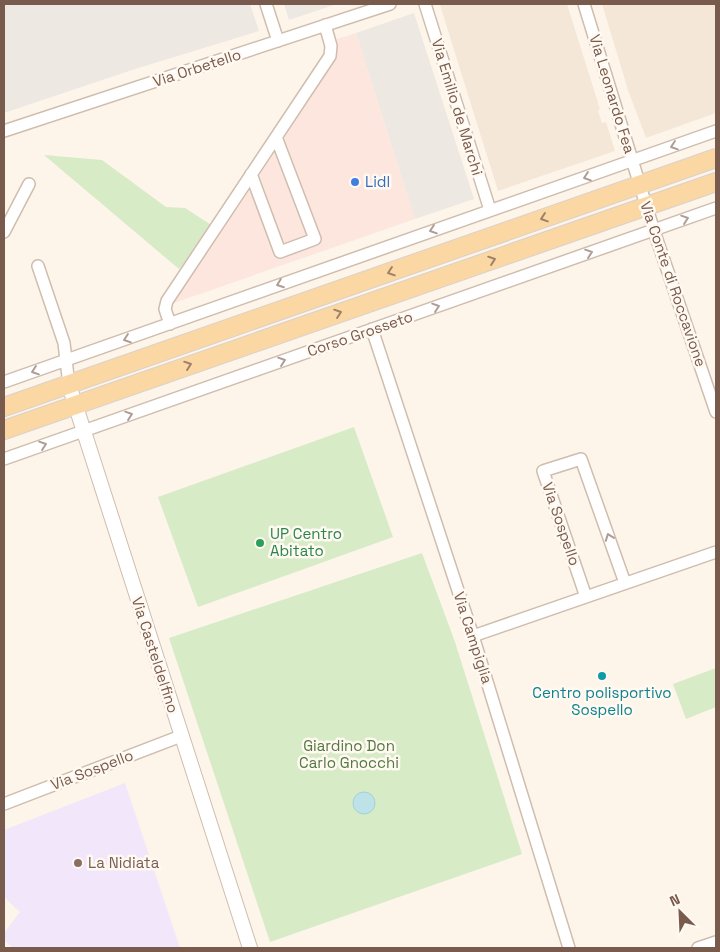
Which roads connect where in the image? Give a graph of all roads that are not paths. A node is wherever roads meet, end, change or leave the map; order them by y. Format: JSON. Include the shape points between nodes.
{"nodes":[{"id":1,"x":266,"y":4,"type":"edge"},
{"id":2,"x":390,"y":4,"type":"edge"},
{"id":3,"x":425,"y":4,"type":"edge"},
{"id":4,"x":584,"y":4,"type":"edge"},
{"id":5,"x":325,"y":25,"type":"junction"},
{"id":6,"x":278,"y":42,"type":"junction"},
{"id":7,"x":4,"y":131,"type":"edge"},
{"id":8,"x":716,"y":131,"type":"edge"},
{"id":9,"x":276,"y":137,"type":"junction"},
{"id":10,"x":716,"y":158,"type":"edge"},
{"id":11,"x":633,"y":161,"type":"junction"},
{"id":12,"x":251,"y":174,"type":"junction"},
{"id":13,"x":716,"y":182,"type":"edge"},
{"id":14,"x":29,"y":184,"type":"dead end"},
{"id":15,"x":640,"y":184,"type":"junction"},
{"id":16,"x":647,"y":206,"type":"junction"},
{"id":17,"x":716,"y":208,"type":"edge"},
{"id":18,"x":490,"y":210,"type":"junction"},
{"id":19,"x":654,"y":230,"type":"junction"},
{"id":20,"x":4,"y":232,"type":"edge"},
{"id":21,"x":38,"y":266,"type":"dead end"},
{"id":22,"x":170,"y":324,"type":"junction"},
{"id":23,"x":372,"y":330,"type":"junction"},
{"id":24,"x":67,"y":360,"type":"junction"},
{"id":25,"x":4,"y":382,"type":"edge"},
{"id":26,"x":69,"y":385,"type":"junction"},
{"id":27,"x":75,"y":404,"type":"junction"},
{"id":28,"x":4,"y":407,"type":"edge"},
{"id":29,"x":716,"y":412,"type":"edge"},
{"id":30,"x":4,"y":430,"type":"edge"},
{"id":31,"x":83,"y":431,"type":"junction"},
{"id":32,"x":4,"y":459,"type":"edge"},
{"id":33,"x":716,"y":552,"type":"edge"},
{"id":34,"x":625,"y":583,"type":"junction"},
{"id":35,"x":586,"y":597,"type":"junction"},
{"id":36,"x":473,"y":636,"type":"junction"},
{"id":37,"x":181,"y":736,"type":"junction"},
{"id":38,"x":4,"y":804,"type":"edge"},
{"id":39,"x":716,"y":942,"type":"edge"},
{"id":40,"x":250,"y":948,"type":"edge"},
{"id":41,"x":569,"y":948,"type":"edge"},
{"id":42,"x":701,"y":948,"type":"edge"}],
"edges":[{"from":1,"to":6,"type":"street"},
{"from":2,"to":5,"type":"street","name":"Via Orbetello"},
{"from":3,"to":18,"type":"street","name":"Via Emilio de Marchi"},
{"from":4,"to":11,"type":"street","name":"Via Leonardo Fea"},
{"from":5,"to":6,"type":"street","name":"Via Orbetello"},
{"from":5,"to":9,"type":"street","via":[[331,52]]},
{"from":6,"to":7,"type":"street","name":"Via Orbetello"},
{"from":8,"to":11,"type":"street","one_way":true},
{"from":9,"to":12,"type":"street"},
{"from":9,"to":12,"type":"street","via":[[315,239],[280,252]]},
{"from":10,"to":15,"type":"main road"},
{"from":11,"to":15,"type":"street","name":"Via Leonardo Fea"},
{"from":11,"to":18,"type":"street","one_way":true},
{"from":12,"to":22,"type":"street","via":[[166,304]]},
{"from":13,"to":16,"type":"main road","name":"Corso Grosseto"},
{"from":14,"to":20,"type":"street"},
{"from":15,"to":16,"type":"street","name":"Via Conte di Roccavione"},
{"from":15,"to":26,"type":"main road","one_way":true},
{"from":16,"to":19,"type":"street","name":"Via Conte di Roccavione"},
{"from":27,"to":16,"type":"main road","name":"Corso Grosseto","one_way":true},
{"from":19,"to":17,"type":"street","name":"Corso Grosseto","one_way":true},
{"from":18,"to":22,"type":"street","one_way":true},
{"from":23,"to":19,"type":"street","name":"Corso Grosseto","one_way":true},
{"from":19,"to":29,"type":"street","name":"Via Conte di Roccavione"},
{"from":21,"to":24,"type":"street","name":"Via Casteldelfino"},
{"from":22,"to":24,"type":"street","one_way":true},
{"from":31,"to":23,"type":"street","name":"Corso Grosseto","one_way":true},
{"from":23,"to":36,"type":"street","name":"Via Campiglia"},
{"from":24,"to":25,"type":"street","one_way":true},
{"from":24,"to":26,"type":"street","name":"Via Casteldelfino"},
{"from":26,"to":27,"type":"street","name":"Via Casteldelfino"},
{"from":26,"to":28,"type":"main road"},
{"from":27,"to":30,"type":"main road","name":"Corso Grosseto"},
{"from":27,"to":31,"type":"street","name":"Via Casteldelfino"},
{"from":32,"to":31,"type":"street","name":"Corso Grosseto","one_way":true},
{"from":31,"to":37,"type":"street","name":"Via Casteldelfino"},
{"from":33,"to":34,"type":"street"},
{"from":34,"to":35,"type":"street"},
{"from":34,"to":35,"type":"street","name":"Via Sospello","one_way":true,"via":[[581,459],[543,471]]},
{"from":35,"to":36,"type":"street"},
{"from":36,"to":41,"type":"street","name":"Via Campiglia"},
{"from":37,"to":38,"type":"street","name":"Via Sospello"},
{"from":37,"to":40,"type":"street","name":"Via Casteldelfino"},
{"from":39,"to":42,"type":"street"}]}
